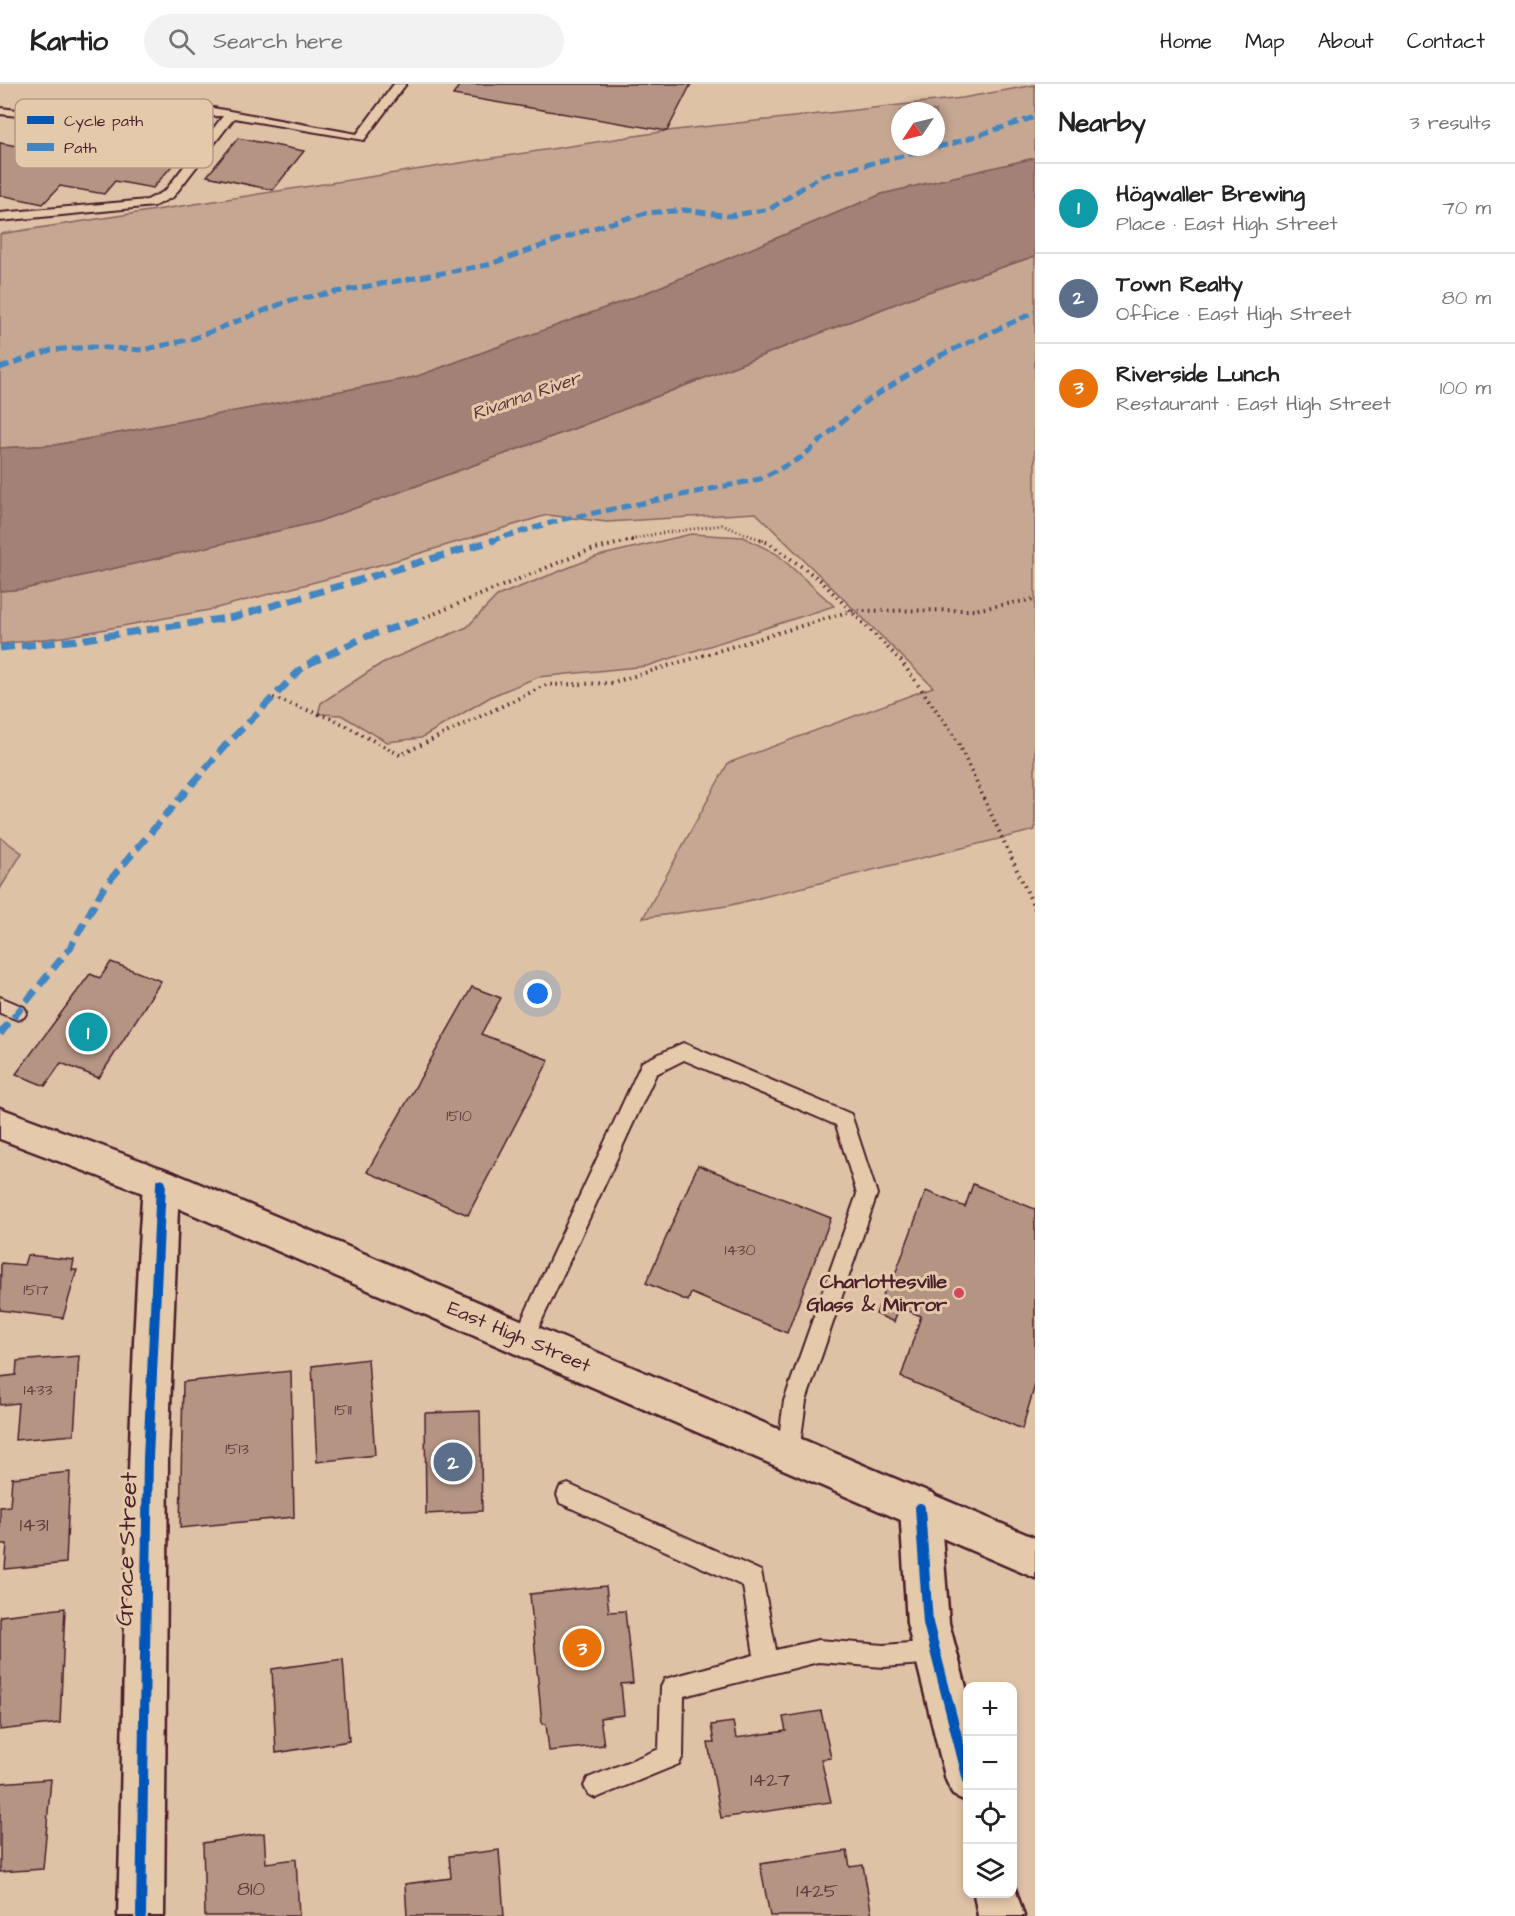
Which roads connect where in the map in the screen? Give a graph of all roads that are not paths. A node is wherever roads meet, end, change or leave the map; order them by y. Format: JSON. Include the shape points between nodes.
{"nodes":[{"id":1,"x":400,"y":84,"type":"edge"},
{"id":2,"x":0,"y":111,"type":"edge"},
{"id":3,"x":213,"y":111,"type":"edge"},
{"id":4,"x":15,"y":113,"type":"edge"},
{"id":5,"x":231,"y":114,"type":"junction"},
{"id":6,"x":213,"y":137,"type":"edge"},
{"id":7,"x":189,"y":168,"type":"edge"},
{"id":8,"x":0,"y":217,"type":"edge"},
{"id":9,"x":0,"y":1005,"type":"edge"},
{"id":10,"x":18,"y":1011,"type":"dead end"},
{"id":11,"x":0,"y":1123,"type":"edge"},
{"id":12,"x":161,"y":1184,"type":"junction"},
{"id":13,"x":523,"y":1339,"type":"junction"},
{"id":14,"x":788,"y":1452,"type":"junction"},
{"id":15,"x":568,"y":1495,"type":"dead end"},
{"id":16,"x":920,"y":1509,"type":"junction"},
{"id":17,"x":1035,"y":1558,"type":"edge"},
{"id":18,"x":935,"y":1652,"type":"junction"},
{"id":19,"x":767,"y":1664,"type":"junction"},
{"id":20,"x":963,"y":1761,"type":"edge"},
{"id":21,"x":596,"y":1786,"type":"dead end"},
{"id":22,"x":997,"y":1898,"type":"edge"},
{"id":23,"x":141,"y":1916,"type":"edge"},
{"id":24,"x":1001,"y":1916,"type":"edge"}],
"edges":[{"from":1,"to":5,"type":"lane","via":[[360,138]]},
{"from":2,"to":4,"type":"lane"},
{"from":3,"to":5,"type":"lane"},
{"from":5,"to":6,"type":"lane"},
{"from":7,"to":8,"type":"lane","via":[[169,194],[150,202]]},
{"from":9,"to":10,"type":"lane"},
{"from":11,"to":12,"type":"main road","name":"East High Street"},
{"from":12,"to":13,"type":"main road","name":"East High Street"},
{"from":12,"to":23,"type":"main road","name":"Grace Street","via":[[144,1612]]},
{"from":13,"to":14,"type":"main road","name":"East High Street"},
{"from":13,"to":14,"type":"lane","via":[[650,1068],[683,1051],[694,1055],[844,1120],[867,1194],[795,1401]]},
{"from":14,"to":16,"type":"main road","name":"East High Street"},
{"from":15,"to":19,"type":"lane","via":[[753,1579]]},
{"from":16,"to":17,"type":"main road","name":"East High Street"},
{"from":16,"to":18,"type":"main road","via":[[928,1623]]},
{"from":18,"to":19,"type":"lane","via":[[884,1656],[818,1651]]},
{"from":18,"to":20,"type":"main road"},
{"from":19,"to":21,"type":"lane","via":[[673,1687],[671,1756]]},
{"from":22,"to":24,"type":"main road"}]}
